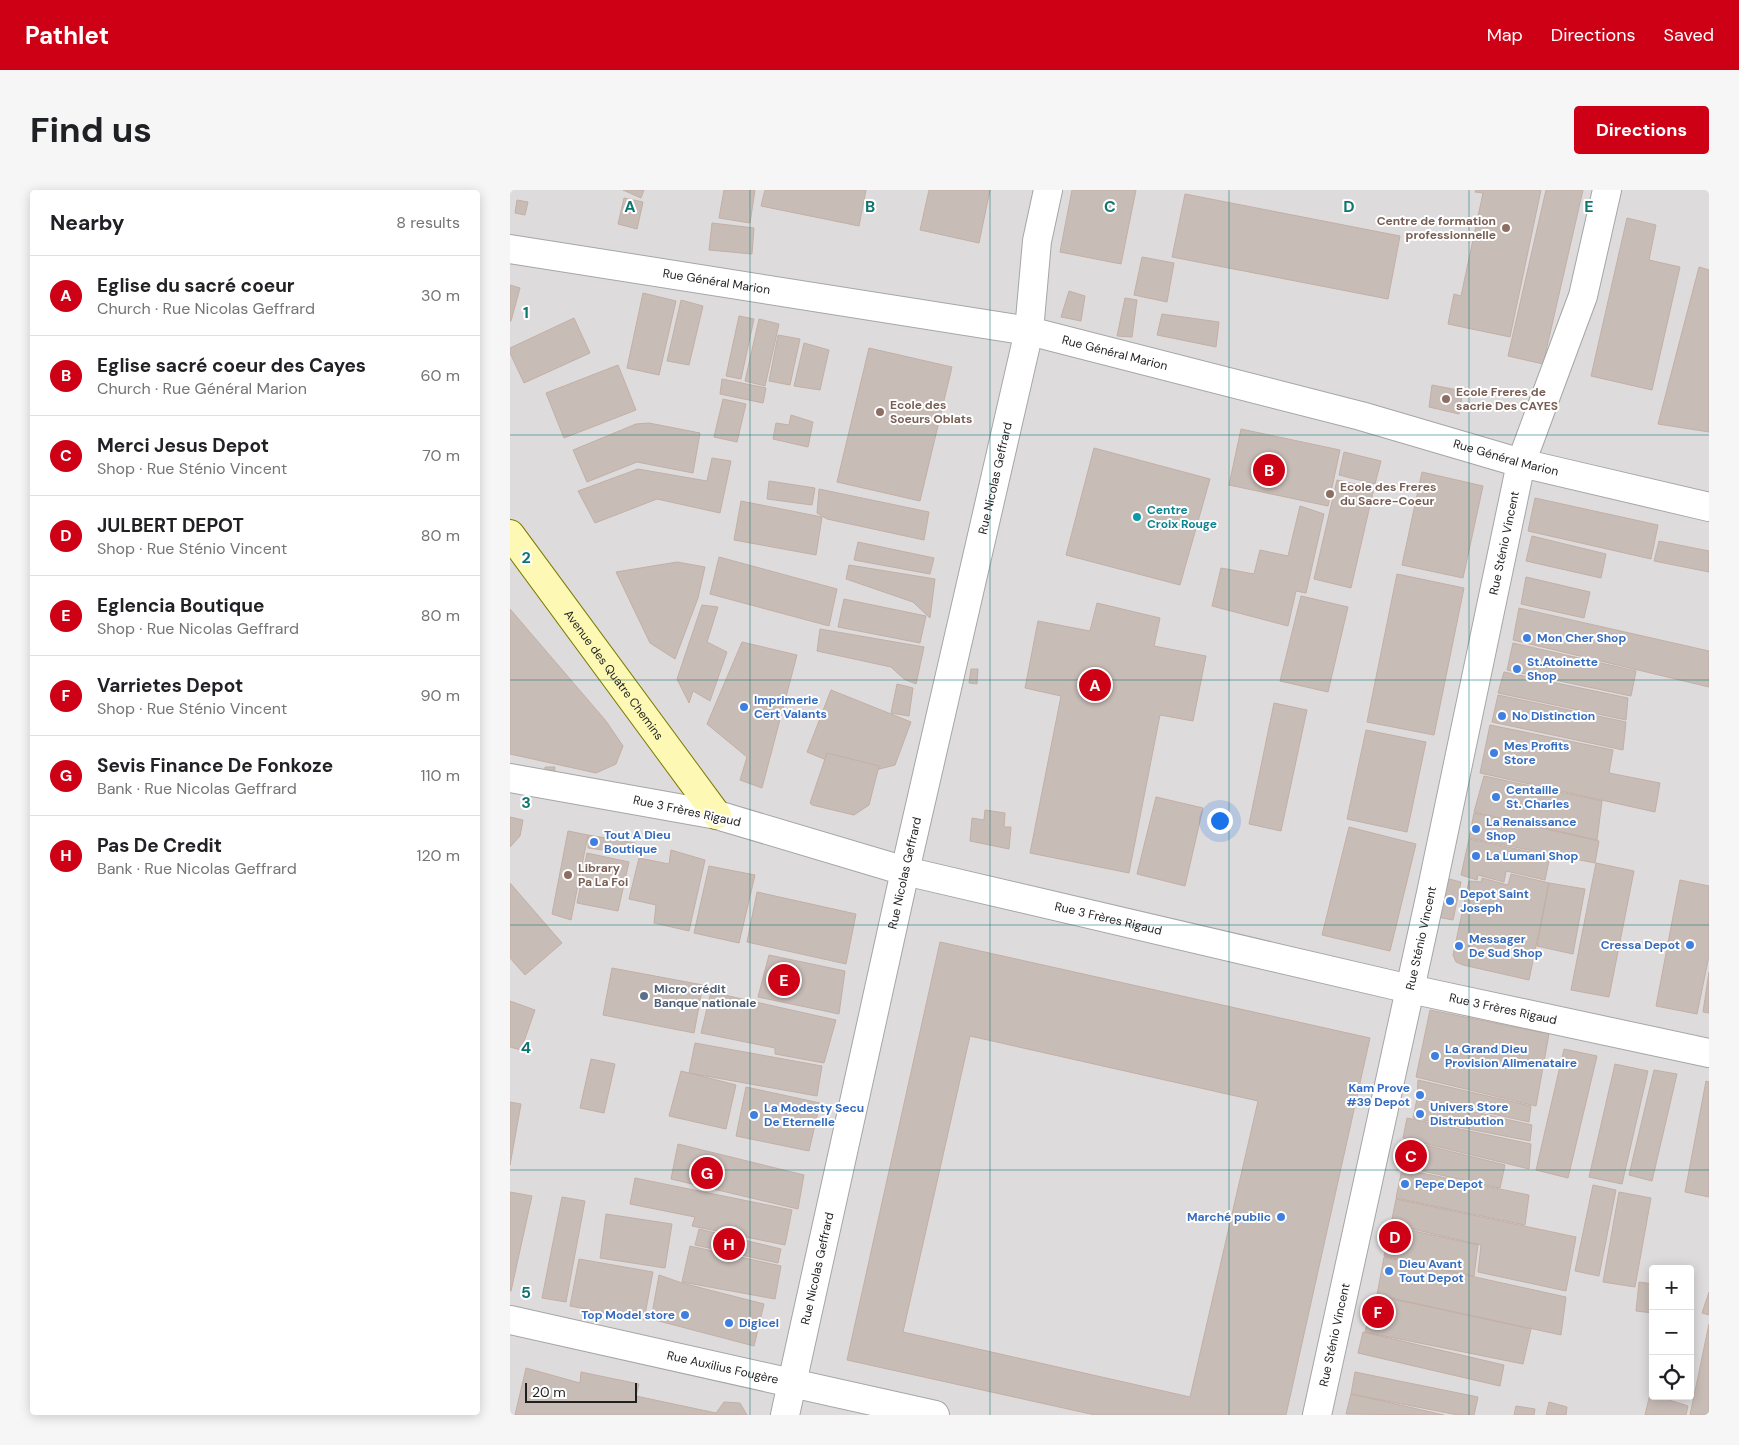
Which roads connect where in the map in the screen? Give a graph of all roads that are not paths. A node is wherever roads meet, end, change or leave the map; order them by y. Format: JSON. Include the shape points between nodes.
{"nodes":[{"id":1,"x":1048,"y":190,"type":"edge"},
{"id":2,"x":1607,"y":190,"type":"edge"},
{"id":3,"x":510,"y":249,"type":"edge"},
{"id":4,"x":1029,"y":331,"type":"junction"},
{"id":5,"x":1521,"y":463,"type":"junction"},
{"id":6,"x":1709,"y":508,"type":"edge"},
{"id":7,"x":510,"y":534,"type":"edge"},
{"id":8,"x":510,"y":778,"type":"edge"},
{"id":9,"x":717,"y":815,"type":"junction"},
{"id":10,"x":905,"y":870,"type":"junction"},
{"id":11,"x":1410,"y":989,"type":"junction"},
{"id":12,"x":1709,"y":1054,"type":"edge"},
{"id":13,"x":510,"y":1320,"type":"edge"},
{"id":14,"x":792,"y":1382,"type":"junction"},
{"id":15,"x":785,"y":1415,"type":"edge"},
{"id":16,"x":935,"y":1415,"type":"edge"},
{"id":17,"x":1317,"y":1415,"type":"edge"}],
"edges":[{"from":1,"to":4,"type":"street","name":"Rue Nicolas Geffrard","via":[[1037,241]]},
{"from":2,"to":5,"type":"street","name":"Rue Sténio Vincent","via":[[1583,296]]},
{"from":3,"to":4,"type":"street","name":"Rue Général Marion"},
{"from":4,"to":5,"type":"street","name":"Rue Général Marion","via":[[1361,416]]},
{"from":4,"to":10,"type":"street","name":"Rue Nicolas Geffrard"},
{"from":5,"to":6,"type":"street","name":"Rue Général Marion"},
{"from":5,"to":11,"type":"street","name":"Rue Sténio Vincent"},
{"from":7,"to":9,"type":"main road","name":"Avenue des Quatre Chemins"},
{"from":8,"to":9,"type":"street","name":"Rue 3 Frères Rigaud"},
{"from":9,"to":10,"type":"street","name":"Rue 3 Frères Rigaud"},
{"from":10,"to":11,"type":"street","name":"Rue 3 Frères Rigaud"},
{"from":10,"to":14,"type":"street","name":"Rue Nicolas Geffrard"},
{"from":11,"to":12,"type":"street","name":"Rue 3 Frères Rigaud"},
{"from":11,"to":17,"type":"street","name":"Rue Sténio Vincent"},
{"from":13,"to":14,"type":"street","name":"Rue Auxilius Fougère"},
{"from":14,"to":15,"type":"street","name":"Rue Nicolas Geffrard"},
{"from":14,"to":16,"type":"street","name":"Rue Auxilius Fougère"}]}
